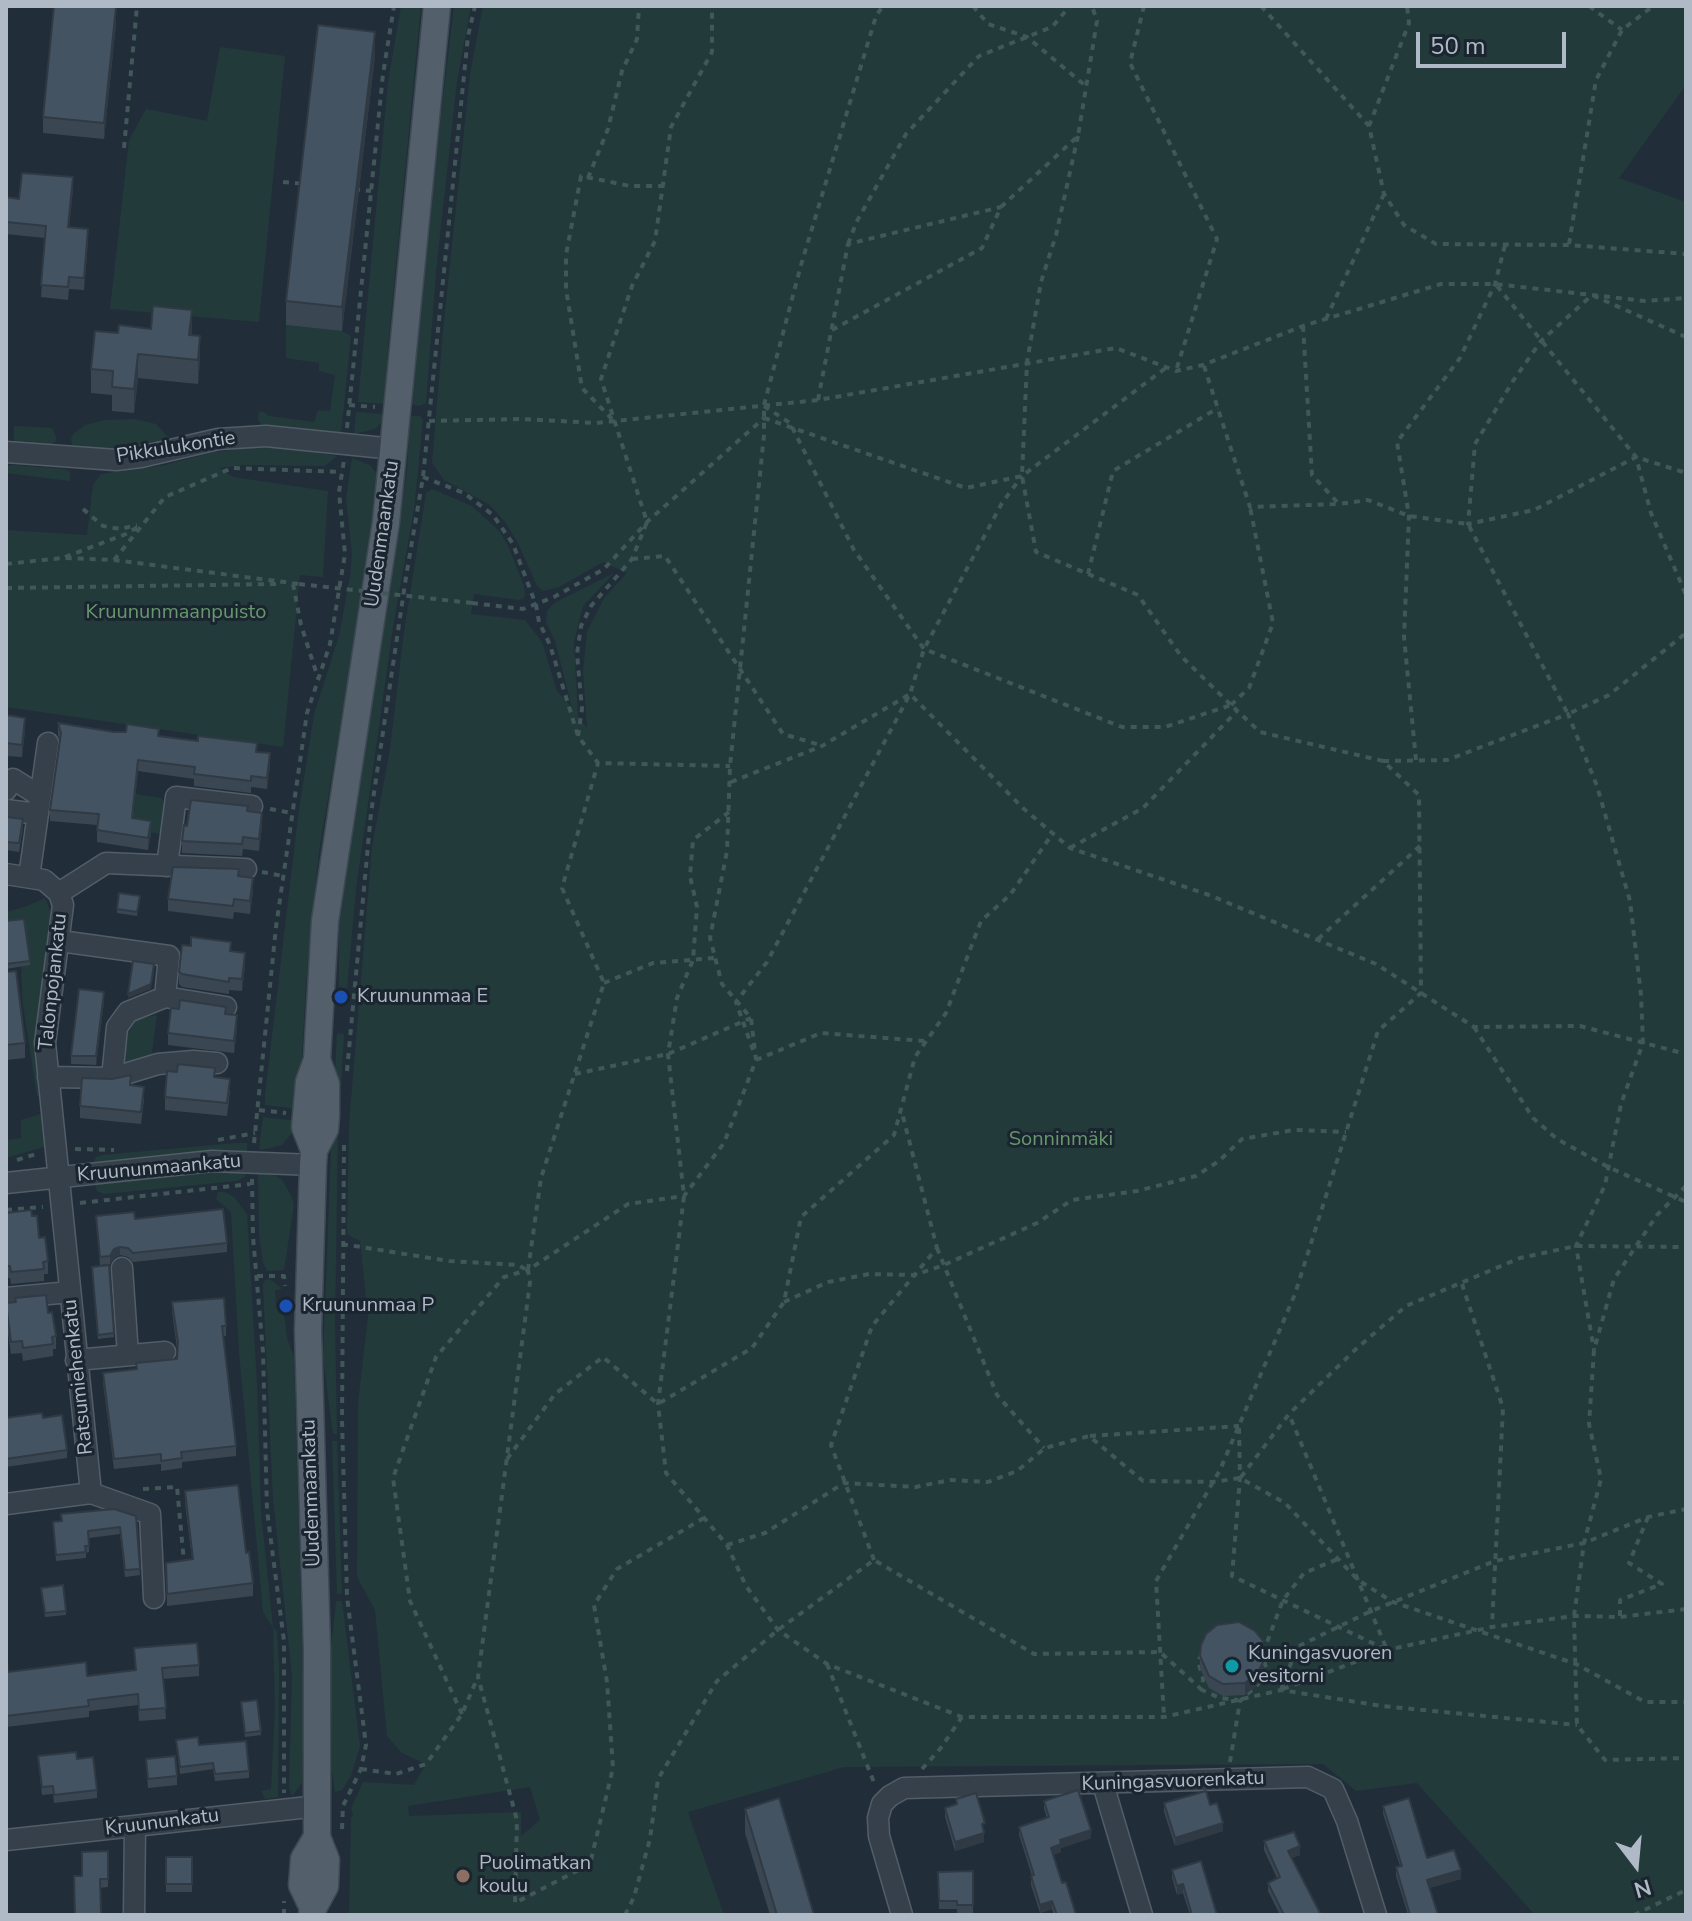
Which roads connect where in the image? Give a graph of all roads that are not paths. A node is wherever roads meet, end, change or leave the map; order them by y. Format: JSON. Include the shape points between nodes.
{"nodes":[{"id":1,"x":437,"y":6,"type":"edge"},
{"id":2,"x":394,"y":449,"type":"junction"},
{"id":3,"x":6,"y":452,"type":"edge"},
{"id":4,"x":48,"y":743,"type":"dead end"},
{"id":5,"x":6,"y":790,"type":"edge"},
{"id":6,"x":39,"y":805,"type":"junction"},
{"id":7,"x":252,"y":806,"type":"dead end"},
{"id":8,"x":6,"y":810,"type":"edge"},
{"id":9,"x":167,"y":866,"type":"junction"},
{"id":10,"x":246,"y":869,"type":"dead end"},
{"id":11,"x":6,"y":874,"type":"edge"},
{"id":12,"x":29,"y":877,"type":"junction"},
{"id":13,"x":59,"y":893,"type":"junction"},
{"id":14,"x":60,"y":941,"type":"junction"},
{"id":15,"x":165,"y":997,"type":"junction"},
{"id":16,"x":226,"y":1007,"type":"edge"},
{"id":17,"x":217,"y":1063,"type":"dead end"},
{"id":18,"x":48,"y":1077,"type":"junction"},
{"id":19,"x":112,"y":1078,"type":"junction"},
{"id":20,"x":314,"y":1158,"type":"junction"},
{"id":21,"x":59,"y":1177,"type":"junction"},
{"id":22,"x":6,"y":1183,"type":"edge"},
{"id":23,"x":122,"y":1268,"type":"dead end"},
{"id":24,"x":70,"y":1292,"type":"junction"},
{"id":25,"x":6,"y":1298,"type":"edge"},
{"id":26,"x":165,"y":1352,"type":"dead end"},
{"id":27,"x":128,"y":1355,"type":"junction"},
{"id":28,"x":76,"y":1360,"type":"junction"},
{"id":29,"x":91,"y":1493,"type":"junction"},
{"id":30,"x":6,"y":1504,"type":"edge"},
{"id":31,"x":154,"y":1598,"type":"dead end"},
{"id":32,"x":1103,"y":1784,"type":"junction"},
{"id":33,"x":318,"y":1806,"type":"junction"},
{"id":34,"x":135,"y":1826,"type":"junction"},
{"id":35,"x":6,"y":1840,"type":"edge"},
{"id":36,"x":313,"y":1911,"type":"edge"},
{"id":37,"x":134,"y":1915,"type":"edge"},
{"id":38,"x":902,"y":1915,"type":"edge"},
{"id":39,"x":1142,"y":1915,"type":"edge"},
{"id":40,"x":1376,"y":1915,"type":"edge"}],
"edges":[{"from":1,"to":2,"type":"main road","name":"Uudenmaankatu"},
{"from":2,"to":3,"type":"street","name":"Pikkulukontie","via":[[266,436],[218,439],[116,460]]},
{"from":2,"to":20,"type":"main road","name":"Uudenmaankatu","via":[[325,921],[317,1060],[326,1084],[326,1116]]},
{"from":4,"to":6,"type":"street"},
{"from":5,"to":6,"type":"street","via":[[13,779]]},
{"from":6,"to":8,"type":"street"},
{"from":6,"to":12,"type":"street"},
{"from":7,"to":9,"type":"street","via":[[176,797]]},
{"from":9,"to":10,"type":"street"},
{"from":9,"to":13,"type":"street","via":[[106,863]]},
{"from":11,"to":12,"type":"street","name":"Talonpojankatu"},
{"from":12,"to":13,"type":"street","name":"Talonpojankatu","via":[[44,880]]},
{"from":13,"to":14,"type":"street","name":"Talonpojankatu"},
{"from":14,"to":15,"type":"street","via":[[169,956]]},
{"from":14,"to":18,"type":"street","name":"Talonpojankatu","via":[[45,1043]]},
{"from":15,"to":16,"type":"street"},
{"from":15,"to":19,"type":"street","via":[[128,1012],[117,1027]]},
{"from":17,"to":19,"type":"street","via":[[158,1064]]},
{"from":18,"to":19,"type":"street"},
{"from":18,"to":21,"type":"street","name":"Talonpojankatu"},
{"from":20,"to":21,"type":"street","name":"Kruununmaankatu","via":[[212,1161]]},
{"from":20,"to":33,"type":"main road","name":"Uudenmaankatu","via":[[308,1330]]},
{"from":21,"to":22,"type":"street","name":"Kruununmaankatu"},
{"from":21,"to":24,"type":"street","name":"Ratsumiehenkatu"},
{"from":23,"to":27,"type":"street"},
{"from":24,"to":25,"type":"street"},
{"from":24,"to":28,"type":"street","name":"Ratsumiehenkatu"},
{"from":26,"to":27,"type":"street"},
{"from":27,"to":28,"type":"street"},
{"from":28,"to":29,"type":"street","name":"Ratsumiehenkatu"},
{"from":29,"to":30,"type":"street"},
{"from":29,"to":31,"type":"street","via":[[150,1514]]},
{"from":32,"to":38,"type":"street","name":"Kuningasvuorenkatu","via":[[904,1788],[890,1796],[878,1818],[879,1836]]},
{"from":32,"to":39,"type":"street"},
{"from":32,"to":40,"type":"street","name":"Kuningasvuorenkatu","via":[[1308,1777],[1333,1789]]},
{"from":33,"to":34,"type":"street","name":"Kruununkatu"},
{"from":33,"to":36,"type":"main road","name":"Uudenmaankatu","via":[[329,1835],[325,1886]]},
{"from":34,"to":35,"type":"street","name":"Kruununkatu"},
{"from":34,"to":37,"type":"street"}]}
